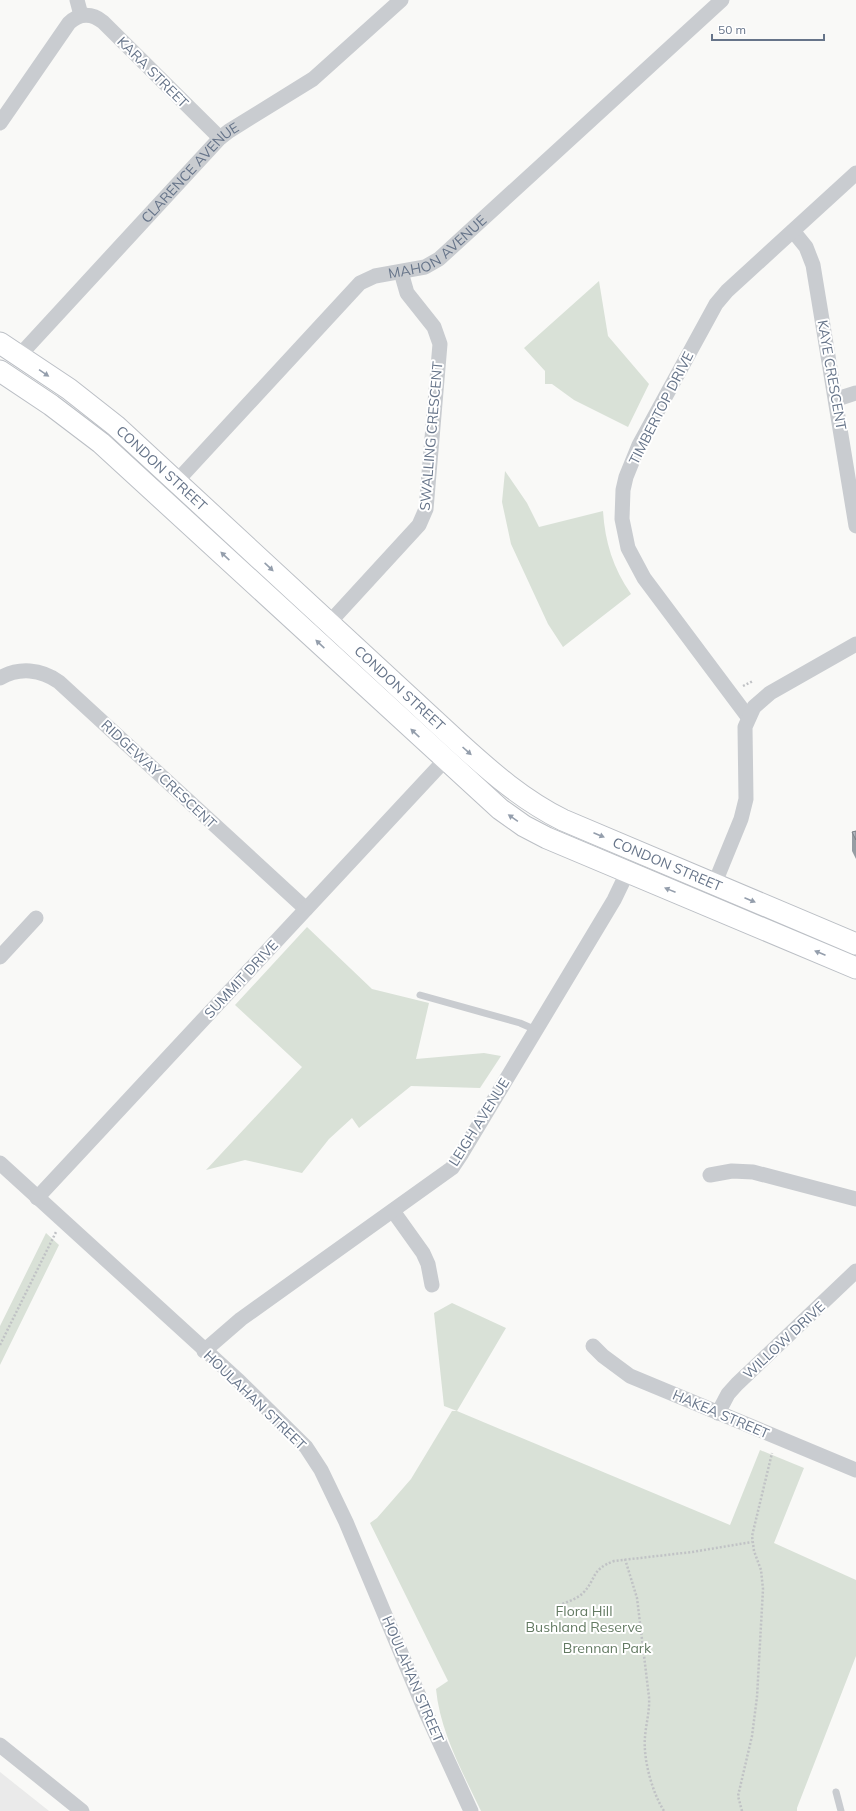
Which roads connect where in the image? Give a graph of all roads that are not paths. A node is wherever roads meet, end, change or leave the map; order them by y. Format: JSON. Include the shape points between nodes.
{"nodes":[{"id":1,"x":77,"y":0,"type":"edge"},
{"id":2,"x":401,"y":0,"type":"edge"},
{"id":3,"x":722,"y":0,"type":"edge"},
{"id":4,"x":81,"y":15,"type":"junction"},
{"id":5,"x":0,"y":123,"type":"edge"},
{"id":6,"x":220,"y":138,"type":"junction"},
{"id":7,"x":856,"y":173,"type":"edge"},
{"id":8,"x":793,"y":231,"type":"junction"},
{"id":9,"x":401,"y":272,"type":"junction"},
{"id":10,"x":0,"y":343,"type":"edge"},
{"id":11,"x":19,"y":356,"type":"junction"},
{"id":12,"x":3,"y":373,"type":"edge"},
{"id":13,"x":856,"y":393,"type":"edge"},
{"id":14,"x":836,"y":399,"type":"junction"},
{"id":15,"x":177,"y":481,"type":"junction"},
{"id":16,"x":163,"y":498,"type":"junction"},
{"id":17,"x":856,"y":526,"type":"edge"},
{"id":18,"x":329,"y":623,"type":"junction"},
{"id":19,"x":856,"y":644,"type":"edge"},
{"id":20,"x":0,"y":678,"type":"edge"},
{"id":21,"x":748,"y":717,"type":"junction"},
{"id":22,"x":445,"y":760,"type":"junction"},
{"id":23,"x":627,"y":873,"type":"junction"},
{"id":24,"x":714,"y":885,"type":"junction"},
{"id":25,"x":706,"y":905,"type":"junction"},
{"id":26,"x":306,"y":909,"type":"junction"},
{"id":27,"x":36,"y":918,"type":"dead end"},
{"id":28,"x":856,"y":944,"type":"edge"},
{"id":29,"x":0,"y":957,"type":"edge"},
{"id":30,"x":856,"y":968,"type":"edge"},
{"id":31,"x":420,"y":996,"type":"dead end"},
{"id":32,"x":536,"y":1030,"type":"junction"},
{"id":33,"x":0,"y":1163,"type":"edge"},
{"id":34,"x":710,"y":1175,"type":"dead end"},
{"id":35,"x":37,"y":1198,"type":"junction"},
{"id":36,"x":856,"y":1199,"type":"edge"},
{"id":37,"x":393,"y":1211,"type":"junction"},
{"id":38,"x":856,"y":1271,"type":"edge"},
{"id":39,"x":432,"y":1286,"type":"dead end"},
{"id":40,"x":593,"y":1346,"type":"dead end"},
{"id":41,"x":204,"y":1351,"type":"junction"},
{"id":42,"x":718,"y":1414,"type":"junction"},
{"id":43,"x":856,"y":1470,"type":"edge"},
{"id":44,"x":0,"y":1745,"type":"edge"},
{"id":45,"x":836,"y":1792,"type":"dead end"},
{"id":46,"x":82,"y":1811,"type":"edge"},
{"id":47,"x":471,"y":1811,"type":"edge"},
{"id":48,"x":841,"y":1811,"type":"edge"}],
"edges":[{"from":1,"to":4,"type":"street"},
{"from":2,"to":6,"type":"street","name":"CLARENCE AVENUE","via":[[313,79]]},
{"from":3,"to":9,"type":"street","name":"MAHON AVENUE","via":[[439,259],[425,267]]},
{"from":4,"to":5,"type":"street","via":[[69,23]]},
{"from":4,"to":6,"type":"street","name":"KARA STREET","via":[[92,15],[103,22]]},
{"from":6,"to":11,"type":"street","name":"CLARENCE AVENUE"},
{"from":7,"to":8,"type":"street","name":"TIMBERTOP DRIVE"},
{"from":8,"to":14,"type":"street","name":"KAYE CRESCENT","via":[[806,247],[813,265]]},
{"from":8,"to":21,"type":"street","name":"TIMBERTOP DRIVE","via":[[727,291],[713,308],[639,445],[623,490],[624,534],[635,564],[660,602]]},
{"from":9,"to":15,"type":"street","name":"MAHON AVENUE","via":[[375,276],[360,283]]},
{"from":9,"to":18,"type":"street","name":"SWALLING CRESCENT","via":[[407,293],[434,327],[440,344],[426,509],[419,525]]},
{"from":10,"to":11,"type":"main road","name":"CONDON STREET"},
{"from":11,"to":12,"type":"main road","name":"CLARENCE AVENUE"},
{"from":11,"to":15,"type":"main road","name":"CONDON STREET","one_way":true,"via":[[93,407]]},
{"from":12,"to":16,"type":"main road","name":"CONDON STREET","via":[[101,443]]},
{"from":13,"to":14,"type":"street"},
{"from":14,"to":17,"type":"street","name":"KAYE CRESCENT"},
{"from":15,"to":16,"type":"main road","name":"MAHON AVENUE"},
{"from":15,"to":18,"type":"main road","name":"CONDON STREET","one_way":true},
{"from":22,"to":16,"type":"main road","name":"CONDON STREET","one_way":true},
{"from":18,"to":24,"type":"main road","name":"CONDON STREET","one_way":true,"via":[[494,775],[528,800],[564,820]]},
{"from":19,"to":21,"type":"street","via":[[770,693],[754,706]]},
{"from":20,"to":26,"type":"street","name":"RIDGEWAY CRESCENT","via":[[13,672],[31,671],[43,673],[59,682]]},
{"from":21,"to":24,"type":"street","via":[[745,737],[746,799],[741,819]]},
{"from":23,"to":22,"type":"main road","name":"CONDON STREET","one_way":true,"via":[[524,826],[500,810]]},
{"from":22,"to":26,"type":"street","name":"SUMMIT DRIVE"},
{"from":25,"to":23,"type":"main road","name":"CONDON STREET","one_way":true},
{"from":23,"to":32,"type":"street","name":"LEIGH AVENUE","via":[[614,900]]},
{"from":24,"to":25,"type":"main road"},
{"from":24,"to":28,"type":"main road","name":"CONDON STREET","one_way":true},
{"from":30,"to":25,"type":"main road","name":"CONDON STREET","one_way":true},
{"from":26,"to":35,"type":"street","name":"SUMMIT DRIVE"},
{"from":27,"to":29,"type":"street"},
{"from":31,"to":32,"type":"lane","via":[[520,1022]]},
{"from":32,"to":37,"type":"street","name":"LEIGH AVENUE","via":[[458,1160],[441,1176]]},
{"from":33,"to":35,"type":"street","name":"HOULAHAN STREET"},
{"from":34,"to":36,"type":"street","via":[[732,1171],[753,1172]]},
{"from":35,"to":41,"type":"street","name":"HOULAHAN STREET"},
{"from":37,"to":39,"type":"street","via":[[423,1253]]},
{"from":37,"to":41,"type":"street","name":"LEIGH AVENUE","via":[[241,1319]]},
{"from":38,"to":42,"type":"street","name":"WILLOW DRIVE","via":[[736,1384]]},
{"from":40,"to":42,"type":"street","name":"HAKEA STREET","via":[[607,1360],[630,1376]]},
{"from":41,"to":47,"type":"street","name":"HOULAHAN STREET","via":[[291,1431],[306,1447],[321,1470]]},
{"from":42,"to":43,"type":"street","name":"HAKEA STREET"},
{"from":44,"to":46,"type":"street"},
{"from":45,"to":48,"type":"lane"}]}
